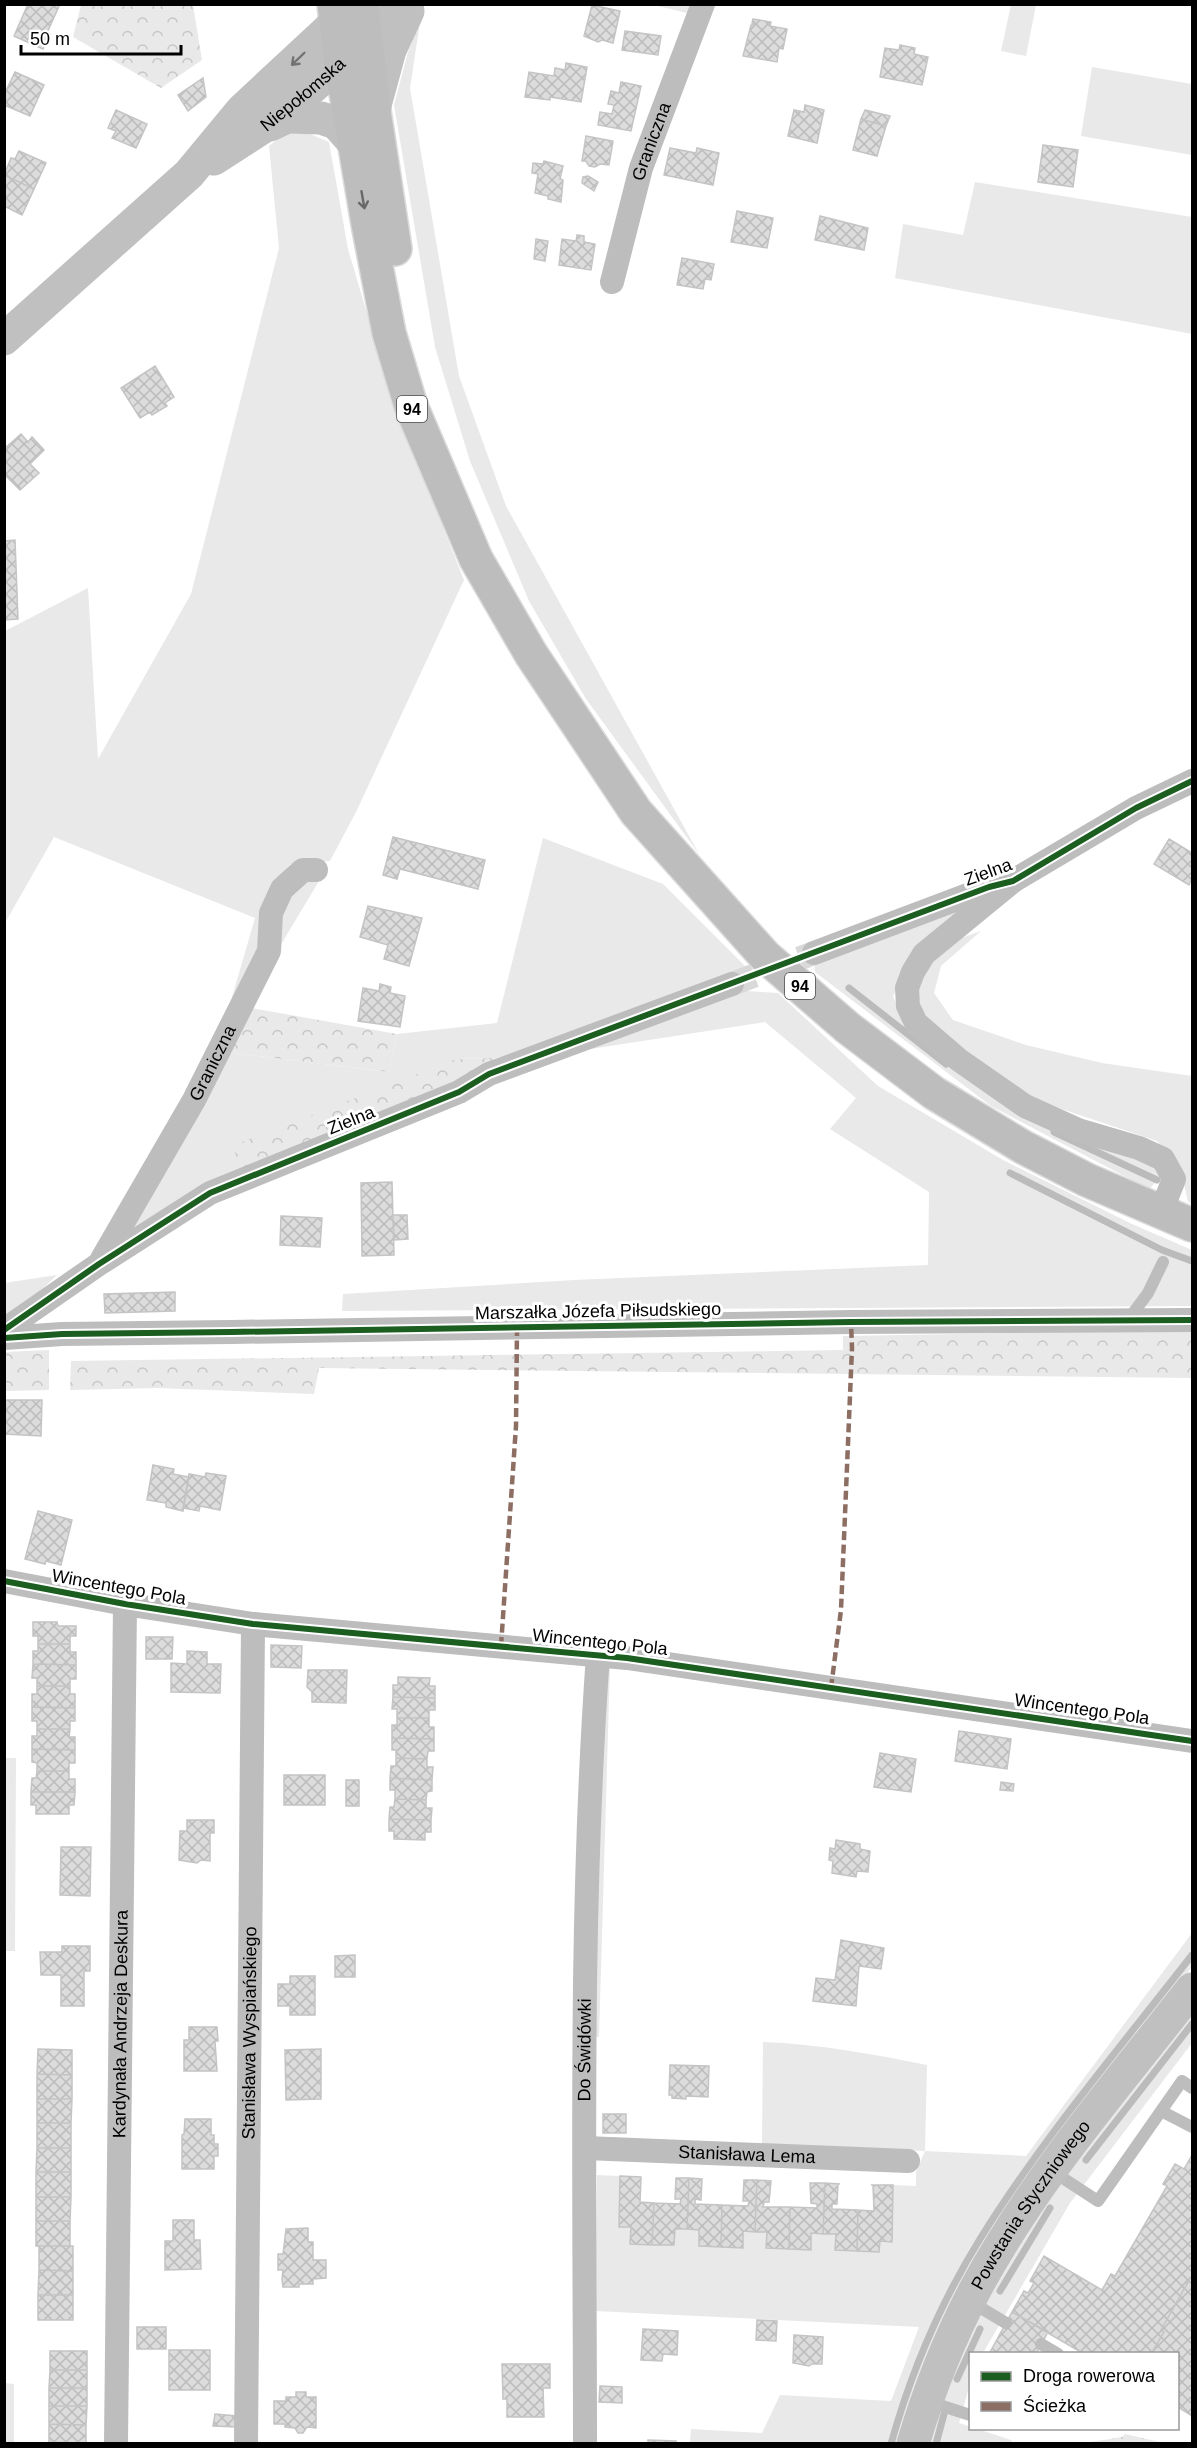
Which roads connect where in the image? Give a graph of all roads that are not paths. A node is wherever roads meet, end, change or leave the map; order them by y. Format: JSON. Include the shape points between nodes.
{"nodes":[{"id":1,"x":407,"y":4,"type":"edge"},
{"id":2,"x":412,"y":4,"type":"edge"},
{"id":3,"x":703,"y":4,"type":"edge"},
{"id":4,"x":347,"y":9,"type":"edge"},
{"id":5,"x":367,"y":41,"type":"junction"},
{"id":6,"x":341,"y":63,"type":"junction"},
{"id":7,"x":374,"y":111,"type":"junction"},
{"id":8,"x":262,"y":128,"type":"junction"},
{"id":9,"x":353,"y":142,"type":"junction"},
{"id":10,"x":189,"y":174,"type":"junction"},
{"id":11,"x":612,"y":282,"type":"dead end"},
{"id":12,"x":4,"y":339,"type":"edge"},
{"id":13,"x":531,"y":654,"type":"junction"},
{"id":14,"x":1192,"y":780,"type":"edge"},
{"id":15,"x":316,"y":870,"type":"dead end"},
{"id":16,"x":1013,"y":881,"type":"junction"},
{"id":17,"x":814,"y":953,"type":"tunnel mouth"},
{"id":18,"x":732,"y":984,"type":"tunnel mouth"},
{"id":19,"x":1161,"y":1212,"type":"junction"},
{"id":20,"x":1192,"y":1225,"type":"edge"},
{"id":21,"x":1162,"y":1262,"type":"dead end"},
{"id":22,"x":99,"y":1264,"type":"junction"},
{"id":23,"x":1192,"y":1320,"type":"edge"},
{"id":24,"x":1127,"y":1321,"type":"junction"},
{"id":25,"x":4,"y":1330,"type":"edge"},
{"id":26,"x":4,"y":1338,"type":"edge"},
{"id":27,"x":4,"y":1581,"type":"edge"},
{"id":28,"x":124,"y":1604,"type":"junction"},
{"id":29,"x":253,"y":1624,"type":"junction"},
{"id":30,"x":598,"y":1655,"type":"junction"},
{"id":31,"x":1192,"y":1740,"type":"edge"},
{"id":32,"x":1192,"y":1989,"type":"edge"},
{"id":33,"x":1192,"y":2088,"type":"edge"},
{"id":34,"x":1161,"y":2111,"type":"junction"},
{"id":35,"x":1192,"y":2127,"type":"edge"},
{"id":36,"x":585,"y":2148,"type":"junction"},
{"id":37,"x":908,"y":2161,"type":"dead end"},
{"id":38,"x":1052,"y":2170,"type":"junction"},
{"id":39,"x":969,"y":2302,"type":"junction"},
{"id":40,"x":1006,"y":2323,"type":"dead end"},
{"id":41,"x":1041,"y":2344,"type":"dead end"},
{"id":42,"x":1055,"y":2352,"type":"edge"},
{"id":43,"x":926,"y":2401,"type":"junction"},
{"id":44,"x":969,"y":2415,"type":"edge"},
{"id":45,"x":116,"y":2444,"type":"edge"},
{"id":46,"x":246,"y":2444,"type":"edge"},
{"id":47,"x":585,"y":2444,"type":"edge"},
{"id":48,"x":913,"y":2444,"type":"edge"}],
"edges":[{"from":1,"to":5,"type":"main road","name":"Niepołomska"},
{"from":2,"to":7,"type":"main road","via":[[390,50]]},
{"from":3,"to":11,"type":"street","name":"Graniczna","via":[[641,168]]},
{"from":4,"to":5,"type":"main road","number":"94"},
{"from":4,"to":6,"type":"main road","number":"94"},
{"from":4,"to":10,"type":"main road","name":"Niepołomska","one_way":true,"via":[[242,110]]},
{"from":5,"to":6,"type":"main road","name":"Niepołomska"},
{"from":5,"to":7,"type":"main road","number":"94"},
{"from":6,"to":8,"type":"main road","name":"Niepołomska"},
{"from":6,"to":9,"type":"main road","number":"94"},
{"from":7,"to":13,"type":"main road","number":"94","via":[[400,280],[426,385]]},
{"from":8,"to":9,"type":"main road","via":[[287,117],[321,118],[336,123]]},
{"from":8,"to":10,"type":"main road","name":"Niepołomska"},
{"from":9,"to":13,"type":"main road","number":"94","one_way":true,"via":[[389,333],[411,406],[476,559]]},
{"from":10,"to":12,"type":"main road","name":"Niepołomska"},
{"from":13,"to":19,"type":"main road","number":"94","via":[[636,812],[765,956],[848,1028],[934,1093],[1023,1147]]},
{"from":14,"to":16,"type":"street","name":"Zielna","via":[[1136,808]]},
{"from":15,"to":22,"type":"street","name":"Graniczna","via":[[303,870],[282,888],[271,913],[268,951],[194,1100]]},
{"from":16,"to":17,"type":"street","name":"Zielna"},
{"from":16,"to":19,"type":"street","via":[[924,954],[908,988],[908,1006],[916,1023],[959,1060],[1024,1106],[1078,1130],[1163,1159],[1174,1179]]},
{"from":18,"to":22,"type":"street","name":"Zielna","via":[[489,1074],[459,1092],[210,1194]]},
{"from":19,"to":20,"type":"main road","number":"94"},
{"from":21,"to":24,"type":"lane","via":[[1148,1293]]},
{"from":22,"to":25,"type":"street","name":"Zielna"},
{"from":23,"to":24,"type":"street","name":"Marszałka Józefa Piłsudskiego"},
{"from":24,"to":26,"type":"street","name":"Marszałka Józefa Piłsudskiego","via":[[711,1324]]},
{"from":27,"to":28,"type":"street","name":"Wincentego Pola"},
{"from":28,"to":29,"type":"street","name":"Wincentego Pola"},
{"from":28,"to":45,"type":"street","name":"Kardynała Andrzeja Deskura"},
{"from":29,"to":30,"type":"street","name":"Wincentego Pola"},
{"from":29,"to":46,"type":"street","name":"Stanisława Wyspiańskiego"},
{"from":30,"to":31,"type":"street","name":"Wincentego Pola"},
{"from":30,"to":36,"type":"street","name":"Do Świdówki","via":[[589,1838]]},
{"from":32,"to":38,"type":"main road","name":"Powstania Styczniowego"},
{"from":33,"to":34,"type":"lane","via":[[1182,2081]]},
{"from":34,"to":35,"type":"lane"},
{"from":34,"to":38,"type":"lane","via":[[1098,2201]]},
{"from":36,"to":37,"type":"street","name":"Stanisława Lema"},
{"from":36,"to":47,"type":"street","name":"Do Świdówki"},
{"from":38,"to":39,"type":"main road","name":"Powstania Styczniowego"},
{"from":39,"to":40,"type":"lane"},
{"from":39,"to":43,"type":"main road","name":"Powstania Styczniowego"},
{"from":41,"to":42,"type":"lane"},
{"from":43,"to":44,"type":"lane"},
{"from":43,"to":48,"type":"main road","name":"Powstania Styczniowego"}]}
